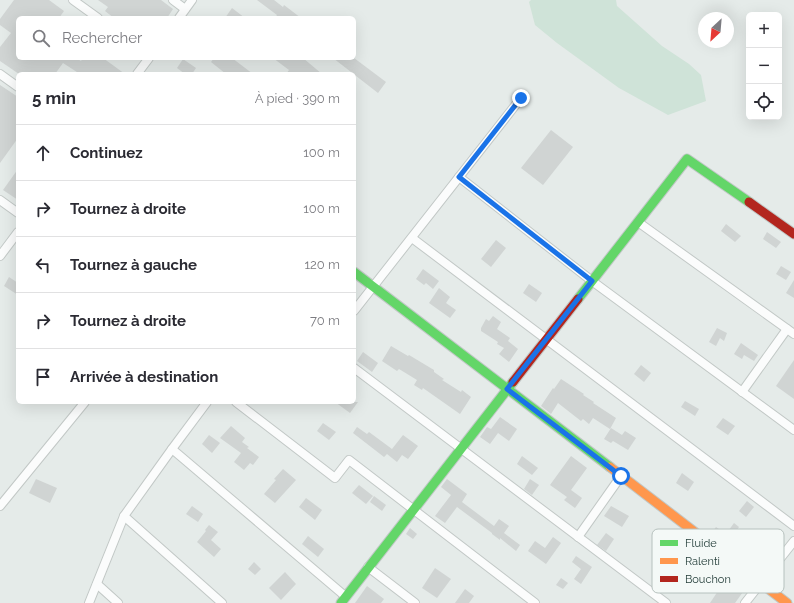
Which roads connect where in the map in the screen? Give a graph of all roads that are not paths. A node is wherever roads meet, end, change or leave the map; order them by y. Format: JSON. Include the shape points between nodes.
{"nodes":[{"id":1,"x":73,"y":0,"type":"edge"},
{"id":2,"x":173,"y":0,"type":"edge"},
{"id":3,"x":192,"y":0,"type":"edge"},
{"id":4,"x":185,"y":9,"type":"junction"},
{"id":5,"x":95,"y":16,"type":"edge"},
{"id":6,"x":180,"y":16,"type":"edge"},
{"id":7,"x":148,"y":60,"type":"edge"},
{"id":8,"x":138,"y":72,"type":"edge"},
{"id":9,"x":0,"y":74,"type":"edge"},
{"id":10,"x":16,"y":86,"type":"edge"},
{"id":11,"x":521,"y":98,"type":"dead end"},
{"id":12,"x":459,"y":177,"type":"junction"},
{"id":13,"x":0,"y":200,"type":"edge"},
{"id":14,"x":16,"y":212,"type":"edge"},
{"id":15,"x":638,"y":222,"type":"junction"},
{"id":16,"x":794,"y":234,"type":"edge"},
{"id":17,"x":16,"y":235,"type":"edge"},
{"id":18,"x":412,"y":238,"type":"junction"},
{"id":19,"x":0,"y":256,"type":"edge"},
{"id":20,"x":356,"y":274,"type":"edge"},
{"id":21,"x":592,"y":281,"type":"junction"},
{"id":22,"x":373,"y":287,"type":"junction"},
{"id":23,"x":356,"y":308,"type":"edge"},
{"id":24,"x":791,"y":332,"type":"edge"},
{"id":25,"x":546,"y":339,"type":"junction"},
{"id":26,"x":356,"y":369,"type":"edge"},
{"id":27,"x":507,"y":389,"type":"junction"},
{"id":28,"x":742,"y":392,"type":"junction"},
{"id":29,"x":83,"y":404,"type":"edge"},
{"id":30,"x":206,"y":404,"type":"edge"},
{"id":31,"x":239,"y":404,"type":"edge"},
{"id":32,"x":794,"y":430,"type":"edge"},
{"id":33,"x":461,"y":448,"type":"junction"},
{"id":34,"x":172,"y":449,"type":"junction"},
{"id":35,"x":621,"y":476,"type":"junction"},
{"id":36,"x":0,"y":506,"type":"edge"},
{"id":37,"x":413,"y":509,"type":"junction"},
{"id":38,"x":124,"y":516,"type":"junction"},
{"id":39,"x":794,"y":526,"type":"edge"},
{"id":40,"x":690,"y":529,"type":"edge"},
{"id":41,"x":578,"y":537,"type":"junction"},
{"id":42,"x":794,"y":541,"type":"edge"},
{"id":43,"x":784,"y":554,"type":"edge"},
{"id":44,"x":368,"y":567,"type":"junction"},
{"id":45,"x":97,"y":584,"type":"junction"},
{"id":46,"x":652,"y":592,"type":"edge"},
{"id":47,"x":653,"y":593,"type":"edge"},
{"id":48,"x":753,"y":593,"type":"edge"},
{"id":49,"x":774,"y":593,"type":"edge"},
{"id":50,"x":343,"y":599,"type":"edge"},
{"id":51,"x":89,"y":603,"type":"edge"},
{"id":52,"x":118,"y":603,"type":"edge"},
{"id":53,"x":222,"y":603,"type":"edge"},
{"id":54,"x":415,"y":603,"type":"edge"},
{"id":55,"x":535,"y":603,"type":"edge"},
{"id":56,"x":666,"y":603,"type":"edge"},
{"id":57,"x":745,"y":603,"type":"edge"},
{"id":58,"x":787,"y":603,"type":"edge"}],
"edges":[{"from":1,"to":5,"type":"street"},
{"from":2,"to":4,"type":"street"},
{"from":3,"to":4,"type":"street"},
{"from":4,"to":6,"type":"street"},
{"from":7,"to":8,"type":"street"},
{"from":9,"to":10,"type":"street"},
{"from":11,"to":12,"type":"street"},
{"from":12,"to":18,"type":"street"},
{"from":12,"to":21,"type":"street"},
{"from":13,"to":14,"type":"street"},
{"from":15,"to":16,"type":"street","via":[[687,159]]},
{"from":15,"to":21,"type":"street"},
{"from":15,"to":24,"type":"street"},
{"from":17,"to":19,"type":"street"},
{"from":18,"to":22,"type":"street"},
{"from":18,"to":25,"type":"street"},
{"from":20,"to":22,"type":"street"},
{"from":21,"to":25,"type":"street"},
{"from":21,"to":28,"type":"street"},
{"from":22,"to":23,"type":"street"},
{"from":22,"to":27,"type":"street"},
{"from":24,"to":28,"type":"street"},
{"from":25,"to":27,"type":"street"},
{"from":25,"to":39,"type":"street"},
{"from":26,"to":33,"type":"street"},
{"from":27,"to":33,"type":"street"},
{"from":27,"to":35,"type":"street"},
{"from":28,"to":32,"type":"street"},
{"from":29,"to":36,"type":"street"},
{"from":30,"to":34,"type":"street"},
{"from":31,"to":37,"type":"street","via":[[335,478],[349,460]]},
{"from":33,"to":37,"type":"street"},
{"from":33,"to":41,"type":"street"},
{"from":34,"to":38,"type":"street"},
{"from":34,"to":50,"type":"street"},
{"from":35,"to":40,"type":"street"},
{"from":35,"to":41,"type":"street"},
{"from":37,"to":44,"type":"street"},
{"from":37,"to":55,"type":"street"},
{"from":38,"to":45,"type":"street"},
{"from":38,"to":53,"type":"street"},
{"from":41,"to":46,"type":"street"},
{"from":42,"to":43,"type":"street"},
{"from":44,"to":50,"type":"street"},
{"from":44,"to":54,"type":"street"},
{"from":45,"to":51,"type":"street"},
{"from":45,"to":52,"type":"street"},
{"from":47,"to":56,"type":"street"},
{"from":48,"to":57,"type":"street"},
{"from":49,"to":58,"type":"street"}]}
